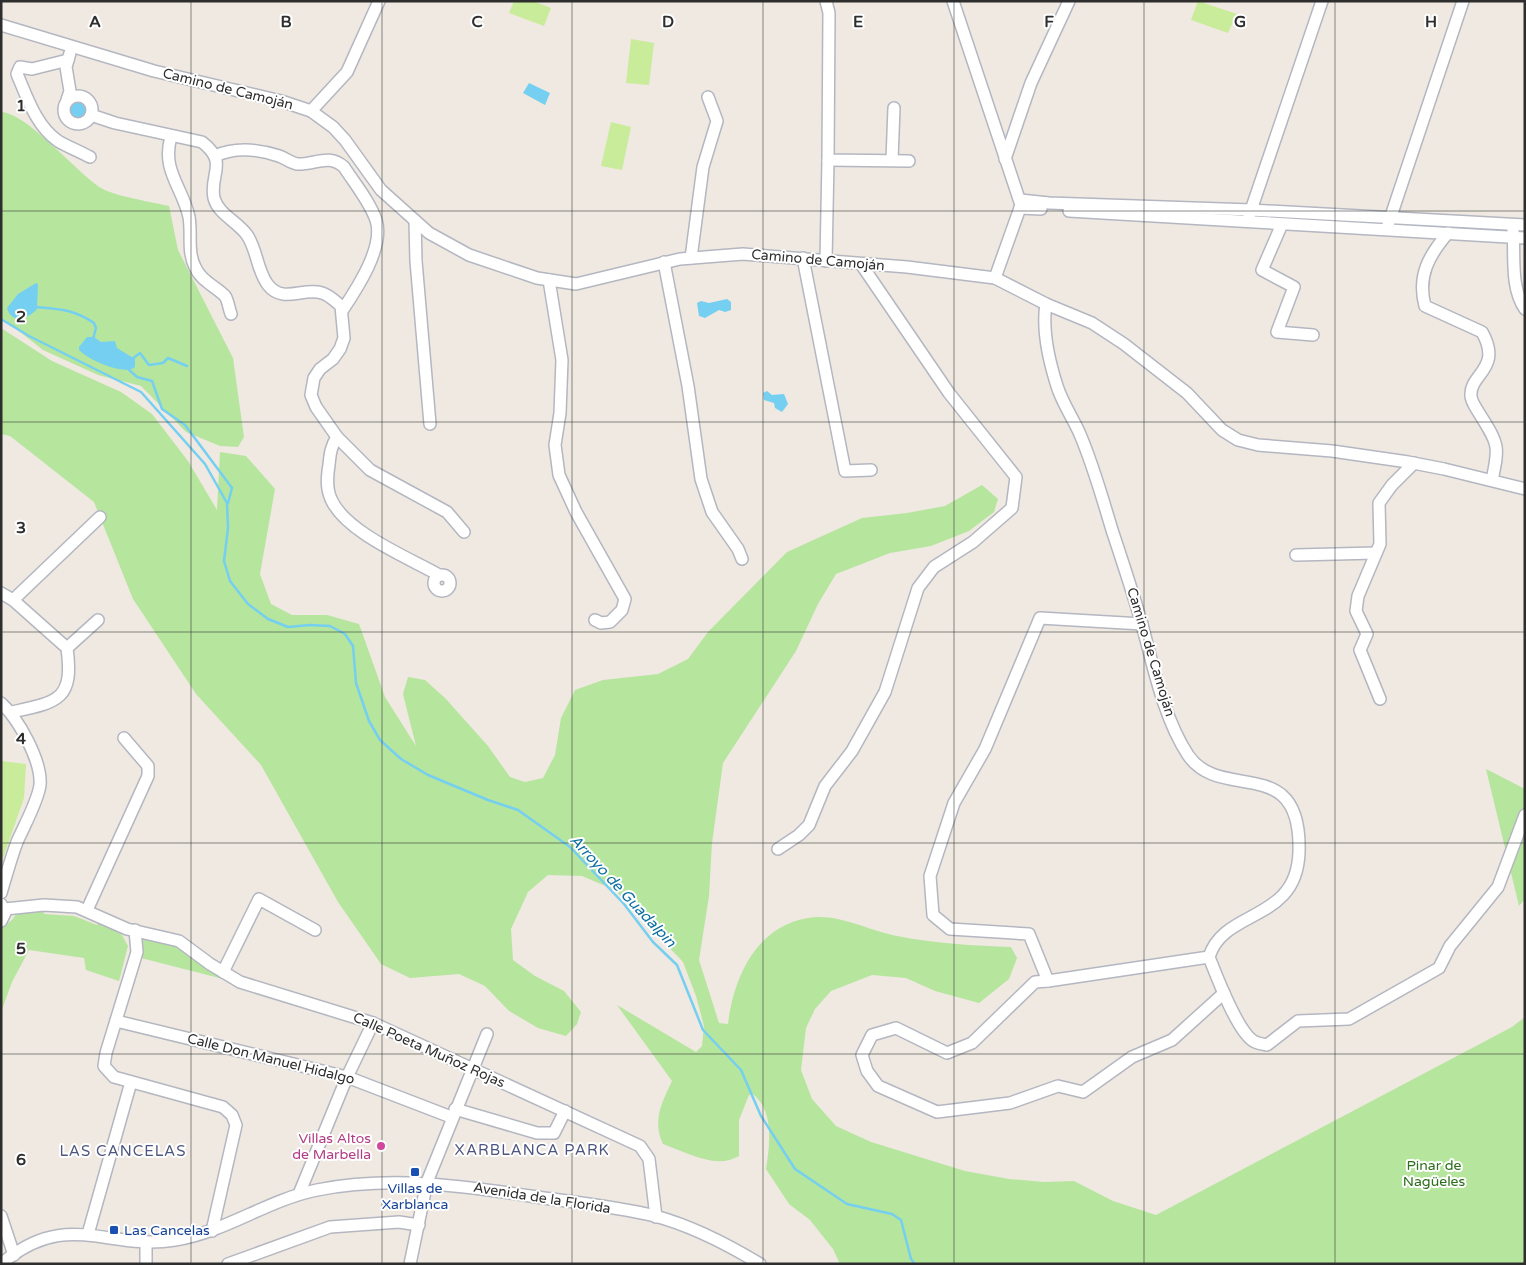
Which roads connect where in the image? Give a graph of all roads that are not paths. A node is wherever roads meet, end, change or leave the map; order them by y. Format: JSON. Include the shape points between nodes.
{"nodes":[{"id":1,"x":379,"y":1,"type":"edge"},
{"id":2,"x":826,"y":1,"type":"edge"},
{"id":3,"x":953,"y":1,"type":"edge"},
{"id":4,"x":1069,"y":1,"type":"edge"},
{"id":5,"x":1322,"y":1,"type":"edge"},
{"id":6,"x":1463,"y":1,"type":"edge"},
{"id":7,"x":1,"y":25,"type":"edge"},
{"id":8,"x":72,"y":47,"type":"junction"},
{"id":9,"x":68,"y":60,"type":"junction"},
{"id":10,"x":83,"y":97,"type":"junction"},
{"id":11,"x":708,"y":97,"type":"dead end"},
{"id":12,"x":67,"y":100,"type":"junction"},
{"id":13,"x":894,"y":108,"type":"dead end"},
{"id":14,"x":310,"y":111,"type":"junction"},
{"id":15,"x":91,"y":115,"type":"junction"},
{"id":16,"x":171,"y":137,"type":"junction"},
{"id":17,"x":215,"y":156,"type":"junction"},
{"id":18,"x":90,"y":157,"type":"dead end"},
{"id":19,"x":1004,"y":159,"type":"junction"},
{"id":20,"x":828,"y":160,"type":"junction"},
{"id":21,"x":892,"y":160,"type":"junction"},
{"id":22,"x":909,"y":161,"type":"dead end"},
{"id":23,"x":1020,"y":204,"type":"junction"},
{"id":24,"x":1252,"y":210,"type":"junction"},
{"id":25,"x":1390,"y":218,"type":"junction"},
{"id":26,"x":415,"y":222,"type":"junction"},
{"id":27,"x":1247,"y":223,"type":"junction"},
{"id":28,"x":1282,"y":224,"type":"junction"},
{"id":29,"x":1512,"y":224,"type":"junction"},
{"id":30,"x":1525,"y":225,"type":"edge"},
{"id":31,"x":1387,"y":230,"type":"junction"},
{"id":32,"x":1448,"y":233,"type":"junction"},
{"id":33,"x":1519,"y":238,"type":"edge"},
{"id":34,"x":691,"y":258,"type":"junction"},
{"id":35,"x":803,"y":258,"type":"junction"},
{"id":36,"x":826,"y":260,"type":"junction"},
{"id":37,"x":664,"y":262,"type":"junction"},
{"id":38,"x":861,"y":264,"type":"junction"},
{"id":39,"x":994,"y":278,"type":"junction"},
{"id":40,"x":549,"y":280,"type":"junction"},
{"id":41,"x":1046,"y":304,"type":"junction"},
{"id":42,"x":1525,"y":309,"type":"edge"},
{"id":43,"x":342,"y":312,"type":"junction"},
{"id":44,"x":231,"y":314,"type":"dead end"},
{"id":45,"x":1313,"y":335,"type":"dead end"},
{"id":46,"x":430,"y":424,"type":"dead end"},
{"id":47,"x":337,"y":437,"type":"junction"},
{"id":48,"x":1414,"y":463,"type":"junction"},
{"id":49,"x":871,"y":470,"type":"dead end"},
{"id":50,"x":1492,"y":480,"type":"junction"},
{"id":51,"x":1525,"y":489,"type":"edge"},
{"id":52,"x":100,"y":517,"type":"dead end"},
{"id":53,"x":464,"y":532,"type":"dead end"},
{"id":54,"x":1376,"y":553,"type":"junction"},
{"id":55,"x":1296,"y":555,"type":"dead end"},
{"id":56,"x":742,"y":560,"type":"dead end"},
{"id":57,"x":439,"y":575,"type":"dead end"},
{"id":58,"x":1,"y":594,"type":"edge"},
{"id":59,"x":13,"y":600,"type":"junction"},
{"id":60,"x":98,"y":620,"type":"dead end"},
{"id":61,"x":595,"y":620,"type":"dead end"},
{"id":62,"x":1142,"y":624,"type":"junction"},
{"id":63,"x":67,"y":648,"type":"junction"},
{"id":64,"x":1380,"y":700,"type":"dead end"},
{"id":65,"x":1,"y":703,"type":"edge"},
{"id":66,"x":12,"y":712,"type":"junction"},
{"id":67,"x":124,"y":738,"type":"dead end"},
{"id":68,"x":1525,"y":815,"type":"edge"},
{"id":69,"x":778,"y":849,"type":"dead end"},
{"id":70,"x":1,"y":894,"type":"edge"},
{"id":71,"x":3,"y":907,"type":"edge"},
{"id":72,"x":87,"y":910,"type":"junction"},
{"id":73,"x":1,"y":921,"type":"edge"},
{"id":74,"x":135,"y":930,"type":"junction"},
{"id":75,"x":315,"y":930,"type":"dead end"},
{"id":76,"x":1209,"y":957,"type":"junction"},
{"id":77,"x":223,"y":972,"type":"junction"},
{"id":78,"x":1048,"y":981,"type":"junction"},
{"id":79,"x":1224,"y":993,"type":"junction"},
{"id":80,"x":116,"y":1021,"type":"junction"},
{"id":81,"x":373,"y":1023,"type":"junction"},
{"id":82,"x":487,"y":1034,"type":"dead end"},
{"id":83,"x":474,"y":1070,"type":"junction"},
{"id":84,"x":347,"y":1077,"type":"junction"},
{"id":85,"x":131,"y":1082,"type":"junction"},
{"id":86,"x":565,"y":1112,"type":"junction"},
{"id":87,"x":453,"y":1113,"type":"junction"},
{"id":88,"x":427,"y":1182,"type":"junction"},
{"id":89,"x":299,"y":1194,"type":"junction"},
{"id":90,"x":1,"y":1216,"type":"edge"},
{"id":91,"x":656,"y":1217,"type":"junction"},
{"id":92,"x":419,"y":1225,"type":"junction"},
{"id":93,"x":212,"y":1231,"type":"junction"},
{"id":94,"x":88,"y":1234,"type":"junction"},
{"id":95,"x":146,"y":1242,"type":"junction"},
{"id":96,"x":14,"y":1255,"type":"junction"},
{"id":97,"x":1,"y":1264,"type":"edge"},
{"id":98,"x":146,"y":1264,"type":"edge"},
{"id":99,"x":228,"y":1264,"type":"edge"},
{"id":100,"x":410,"y":1264,"type":"edge"},
{"id":101,"x":760,"y":1264,"type":"edge"}],
"edges":[{"from":1,"to":14,"type":"street","via":[[347,72]]},
{"from":2,"to":20,"type":"street","via":[[829,13]]},
{"from":3,"to":19,"type":"street"},
{"from":4,"to":19,"type":"street","via":[[1031,83]]},
{"from":5,"to":24,"type":"street"},
{"from":6,"to":25,"type":"street"},
{"from":7,"to":8,"type":"street","name":"Camino de Camoján"},
{"from":8,"to":9,"type":"street"},
{"from":8,"to":14,"type":"street","name":"Camino de Camoján"},
{"from":9,"to":10,"type":"street"},
{"from":9,"to":12,"type":"street","via":[[70,91]]},
{"from":9,"to":18,"type":"street","via":[[32,69],[20,67],[16,74],[47,131],[57,140]]},
{"from":10,"to":12,"type":"street","via":[[74,96]]},
{"from":10,"to":15,"type":"street","via":[[91,105]]},
{"from":11,"to":34,"type":"street","via":[[717,121],[703,167]]},
{"from":12,"to":15,"type":"street","via":[[63,112],[69,122],[81,124]]},
{"from":13,"to":21,"type":"street"},
{"from":14,"to":26,"type":"street","name":"Camino de Camoján","via":[[346,140],[381,190]]},
{"from":15,"to":16,"type":"street"},
{"from":16,"to":17,"type":"street","via":[[202,142]]},
{"from":16,"to":44,"type":"street","via":[[169,167],[187,211],[192,258],[201,276],[226,297]]},
{"from":17,"to":43,"type":"street","via":[[214,197],[217,205],[248,236],[267,284],[286,296],[312,291],[322,293],[336,302]]},
{"from":17,"to":43,"type":"street","via":[[236,150],[270,154],[296,164],[331,160],[344,167],[378,226],[374,252]]},
{"from":19,"to":23,"type":"street"},
{"from":20,"to":21,"type":"street"},
{"from":20,"to":36,"type":"street"},
{"from":21,"to":22,"type":"street"},
{"from":23,"to":24,"type":"street"},
{"from":23,"to":27,"type":"street"},
{"from":23,"to":39,"type":"street"},
{"from":24,"to":25,"type":"street"},
{"from":24,"to":27,"type":"street"},
{"from":25,"to":29,"type":"street"},
{"from":25,"to":31,"type":"street"},
{"from":26,"to":40,"type":"street","name":"Camino de Camoján","via":[[469,255]]},
{"from":26,"to":46,"type":"street"},
{"from":27,"to":28,"type":"street"},
{"from":28,"to":31,"type":"street"},
{"from":28,"to":45,"type":"street","via":[[1262,270],[1294,287],[1277,332]]},
{"from":29,"to":30,"type":"street"},
{"from":29,"to":33,"type":"street"},
{"from":31,"to":32,"type":"street"},
{"from":32,"to":33,"type":"street"},
{"from":32,"to":50,"type":"street","via":[[1425,264],[1422,276],[1424,306],[1482,332],[1487,340],[1487,367],[1472,388],[1471,397],[1495,438],[1498,453]]},
{"from":33,"to":42,"type":"street","via":[[1514,272],[1519,300]]},
{"from":34,"to":35,"type":"street","name":"Camino de Camoján","via":[[743,254]]},
{"from":34,"to":37,"type":"street","name":"Camino de Camoján"},
{"from":35,"to":36,"type":"street","name":"Camino de Camoján"},
{"from":35,"to":49,"type":"street","via":[[845,471]]},
{"from":36,"to":38,"type":"street","name":"Camino de Camoján"},
{"from":37,"to":40,"type":"street","name":"Camino de Camoján","via":[[576,284]]},
{"from":37,"to":56,"type":"street","via":[[704,493]]},
{"from":38,"to":39,"type":"street","name":"Camino de Camoján"},
{"from":38,"to":69,"type":"street","via":[[949,394],[1016,478],[1012,508],[974,542],[934,567],[918,588],[885,692],[852,751],[825,786],[809,825]]},
{"from":39,"to":41,"type":"street","name":"Camino de Camoján"},
{"from":40,"to":61,"type":"street","via":[[562,360],[555,445],[558,475],[625,599],[622,610],[610,622]]},
{"from":41,"to":48,"type":"street","name":"Camino de Camoján","via":[[1092,323],[1124,344],[1187,394],[1222,430],[1238,440]]},
{"from":41,"to":62,"type":"street","name":"Camino de Camoján","via":[[1043,321],[1057,386],[1093,472]]},
{"from":43,"to":47,"type":"street","via":[[344,338],[340,349],[314,378],[310,395]]},
{"from":47,"to":53,"type":"street","via":[[370,470],[447,512]]},
{"from":47,"to":57,"type":"street","via":[[332,445],[327,482],[335,506],[359,530]]},
{"from":48,"to":50,"type":"street","name":"Camino de Camoján"},
{"from":48,"to":54,"type":"street","via":[[1379,503],[1380,544]]},
{"from":50,"to":51,"type":"street","name":"Camino de Camoján"},
{"from":52,"to":59,"type":"street"},
{"from":54,"to":55,"type":"street"},
{"from":54,"to":64,"type":"street","via":[[1358,596],[1356,611],[1367,634],[1360,650]]},
{"from":58,"to":59,"type":"street"},
{"from":59,"to":63,"type":"street"},
{"from":60,"to":63,"type":"street"},
{"from":62,"to":76,"type":"street","name":"Camino de Camoján","via":[[1162,698],[1190,758],[1210,773],[1250,781],[1273,790],[1287,800],[1299,830],[1298,869],[1280,898],[1268,909],[1221,934],[1212,945]]},
{"from":62,"to":78,"type":"street","via":[[1040,618],[985,749],[954,803],[930,876],[933,915],[950,929],[1029,934]]},
{"from":63,"to":66,"type":"street","via":[[70,673],[66,688],[57,698],[42,706]]},
{"from":65,"to":66,"type":"street"},
{"from":66,"to":70,"type":"street","via":[[30,747],[40,786],[16,845]]},
{"from":67,"to":72,"type":"street","via":[[148,766],[148,776]]},
{"from":68,"to":79,"type":"street","via":[[1498,887],[1450,946],[1439,968],[1349,1019],[1298,1021],[1267,1044],[1253,1041],[1244,1031]]},
{"from":71,"to":72,"type":"street","name":"Calle Poeta Muñoz Rojas","via":[[44,905]]},
{"from":71,"to":73,"type":"street"},
{"from":72,"to":74,"type":"street","name":"Calle Poeta Muñoz Rojas"},
{"from":74,"to":77,"type":"street","name":"Calle Poeta Muñoz Rojas","via":[[179,941]]},
{"from":74,"to":80,"type":"street","via":[[137,952]]},
{"from":75,"to":77,"type":"street","via":[[259,898]]},
{"from":76,"to":78,"type":"street"},
{"from":76,"to":79,"type":"street"},
{"from":77,"to":81,"type":"street","name":"Calle Poeta Muñoz Rojas","via":[[240,982]]},
{"from":78,"to":79,"type":"street","via":[[1035,982],[972,1043],[947,1053],[896,1028],[872,1035],[862,1055],[867,1071],[878,1086],[937,1112],[1010,1103],[1058,1086],[1083,1092],[1132,1057],[1172,1040]]},
{"from":80,"to":84,"type":"street","name":"Calle Don Manuel Hidalgo"},
{"from":80,"to":85,"type":"street","via":[[104,1066],[114,1077]]},
{"from":81,"to":83,"type":"street","name":"Calle Poeta Muñoz Rojas"},
{"from":81,"to":84,"type":"street"},
{"from":82,"to":83,"type":"street"},
{"from":83,"to":86,"type":"street","name":"Calle Poeta Muñoz Rojas"},
{"from":83,"to":87,"type":"street"},
{"from":84,"to":87,"type":"street","name":"Calle Don Manuel Hidalgo"},
{"from":84,"to":89,"type":"street"},
{"from":85,"to":93,"type":"street","via":[[222,1107],[232,1115],[236,1125]]},
{"from":85,"to":94,"type":"street"},
{"from":86,"to":87,"type":"street","name":"Calle Don Manuel Hidalgo","via":[[554,1133],[548,1134]]},
{"from":86,"to":91,"type":"street","name":"Calle Poeta Muñoz Rojas","via":[[645,1151],[649,1159]]},
{"from":87,"to":88,"type":"street"},
{"from":88,"to":89,"type":"street","name":"Avenida de la Florida","via":[[360,1184]]},
{"from":88,"to":91,"type":"street","name":"Avenida de la Florida","via":[[582,1203]]},
{"from":88,"to":92,"type":"street"},
{"from":89,"to":93,"type":"street","name":"Avenida de la Florida"},
{"from":90,"to":96,"type":"street"},
{"from":91,"to":101,"type":"street","name":"Avenida de la Florida","via":[[713,1239]]},
{"from":92,"to":99,"type":"street","via":[[390,1222],[330,1227]]},
{"from":92,"to":100,"type":"street"},
{"from":93,"to":95,"type":"street","name":"Avenida de la Florida","via":[[174,1240]]},
{"from":94,"to":95,"type":"street","name":"Avenida de la Florida"},
{"from":94,"to":96,"type":"street","name":"Avenida de la Florida","via":[[53,1236]]},
{"from":95,"to":98,"type":"street"},
{"from":96,"to":97,"type":"street","name":"Avenida de la Florida"}]}
